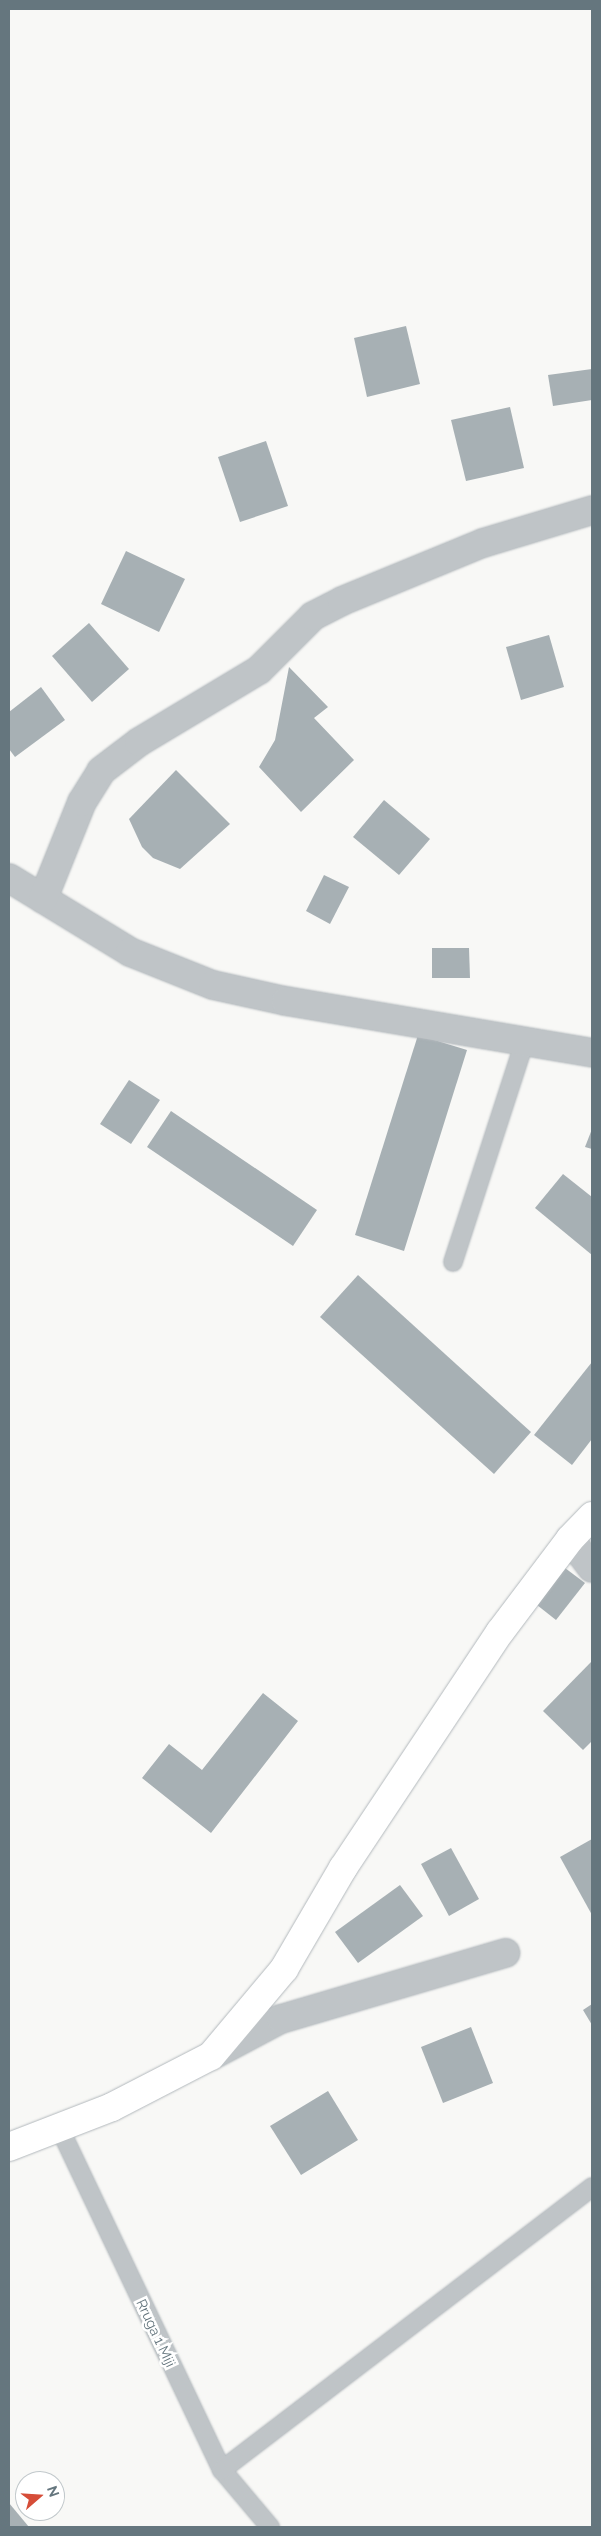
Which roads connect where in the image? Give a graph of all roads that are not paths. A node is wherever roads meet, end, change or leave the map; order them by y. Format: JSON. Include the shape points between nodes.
{"nodes":[{"id":1,"x":592,"y":510,"type":"edge"},
{"id":2,"x":9,"y":878,"type":"edge"},
{"id":3,"x":44,"y":899,"type":"junction"},
{"id":4,"x":525,"y":1040,"type":"junction"},
{"id":5,"x":592,"y":1053,"type":"edge"},
{"id":6,"x":453,"y":1262,"type":"dead end"},
{"id":7,"x":592,"y":1516,"type":"edge"},
{"id":8,"x":570,"y":1539,"type":"junction"},
{"id":9,"x":592,"y":1568,"type":"edge"},
{"id":10,"x":505,"y":1953,"type":"dead end"},
{"id":11,"x":210,"y":2056,"type":"junction"},
{"id":12,"x":59,"y":2127,"type":"junction"},
{"id":13,"x":9,"y":2147,"type":"edge"},
{"id":14,"x":592,"y":2187,"type":"edge"},
{"id":15,"x":222,"y":2470,"type":"junction"},
{"id":16,"x":270,"y":2527,"type":"edge"}],
"edges":[{"from":1,"to":3,"type":"street","via":[[483,543],[313,616],[259,670],[139,742],[101,771],[82,802]]},
{"from":2,"to":3,"type":"street"},
{"from":3,"to":4,"type":"street","via":[[130,952],[213,985],[410,1023]]},
{"from":4,"to":5,"type":"street"},
{"from":4,"to":6,"type":"lane"},
{"from":7,"to":8,"type":"street"},
{"from":8,"to":9,"type":"street"},
{"from":8,"to":11,"type":"street","via":[[484,1656],[343,1868],[284,1969]]},
{"from":10,"to":11,"type":"street","via":[[281,2019]]},
{"from":11,"to":12,"type":"street","via":[[112,2107]]},
{"from":12,"to":13,"type":"street"},
{"from":12,"to":15,"type":"lane","name":"Rruga 1 Miji"},
{"from":14,"to":15,"type":"lane"},
{"from":15,"to":16,"type":"lane","name":"Rruga 1 Miji"}]}
